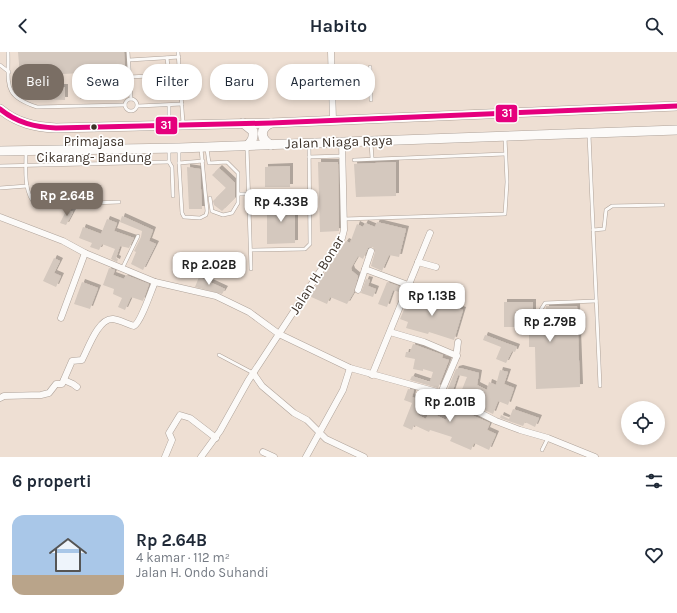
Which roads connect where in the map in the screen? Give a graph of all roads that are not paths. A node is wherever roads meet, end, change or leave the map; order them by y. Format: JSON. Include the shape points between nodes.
{"nodes":[{"id":1,"x":8,"y":52,"type":"edge"},
{"id":2,"x":128,"y":52,"type":"edge"},
{"id":3,"x":178,"y":52,"type":"edge"},
{"id":4,"x":331,"y":52,"type":"edge"},
{"id":5,"x":178,"y":57,"type":"junction"},
{"id":6,"x":167,"y":58,"type":"junction"},
{"id":7,"x":129,"y":60,"type":"junction"},
{"id":8,"x":129,"y":64,"type":"edge"},
{"id":9,"x":0,"y":65,"type":"edge"},
{"id":10,"x":9,"y":72,"type":"junction"},
{"id":11,"x":134,"y":77,"type":"edge"},
{"id":12,"x":129,"y":100,"type":"edge"},
{"id":13,"x":134,"y":100,"type":"edge"},
{"id":14,"x":182,"y":104,"type":"junction"},
{"id":15,"x":125,"y":105,"type":"junction"},
{"id":16,"x":169,"y":105,"type":"junction"},
{"id":17,"x":138,"y":106,"type":"junction"},
{"id":18,"x":677,"y":106,"type":"edge"},
{"id":19,"x":0,"y":109,"type":"edge"},
{"id":20,"x":334,"y":120,"type":"junction"},
{"id":21,"x":243,"y":123,"type":"junction"},
{"id":22,"x":271,"y":123,"type":"junction"},
{"id":23,"x":183,"y":125,"type":"junction"},
{"id":24,"x":169,"y":126,"type":"junction"},
{"id":25,"x":677,"y":130,"type":"edge"},
{"id":26,"x":589,"y":133,"type":"junction"},
{"id":27,"x":505,"y":136,"type":"junction"},
{"id":28,"x":371,"y":141,"type":"junction"},
{"id":29,"x":342,"y":142,"type":"junction"},
{"id":30,"x":310,"y":143,"type":"junction"},
{"id":31,"x":271,"y":145,"type":"junction"},
{"id":32,"x":247,"y":146,"type":"junction"},
{"id":33,"x":204,"y":147,"type":"junction"},
{"id":34,"x":169,"y":148,"type":"junction"},
{"id":35,"x":179,"y":148,"type":"junction"},
{"id":36,"x":0,"y":151,"type":"edge"},
{"id":37,"x":26,"y":151,"type":"junction"},
{"id":38,"x":506,"y":154,"type":"junction"},
{"id":39,"x":342,"y":156,"type":"junction"},
{"id":40,"x":309,"y":157,"type":"junction"},
{"id":41,"x":372,"y":158,"type":"junction"},
{"id":42,"x":354,"y":160,"type":"dead end"},
{"id":43,"x":203,"y":161,"type":"junction"},
{"id":44,"x":169,"y":162,"type":"junction"},
{"id":45,"x":179,"y":163,"type":"junction"},
{"id":46,"x":0,"y":166,"type":"edge"},
{"id":47,"x":26,"y":166,"type":"junction"},
{"id":48,"x":27,"y":186,"type":"junction"},
{"id":49,"x":0,"y":188,"type":"edge"},
{"id":50,"x":238,"y":194,"type":"junction"},
{"id":51,"x":249,"y":194,"type":"junction"},
{"id":52,"x":173,"y":196,"type":"dead end"},
{"id":53,"x":210,"y":198,"type":"dead end"},
{"id":54,"x":119,"y":202,"type":"dead end"},
{"id":55,"x":663,"y":205,"type":"dead end"},
{"id":56,"x":0,"y":217,"type":"edge"},
{"id":57,"x":344,"y":219,"type":"junction"},
{"id":58,"x":593,"y":230,"type":"junction"},
{"id":59,"x":430,"y":232,"type":"dead end"},
{"id":60,"x":138,"y":236,"type":"dead end"},
{"id":61,"x":251,"y":250,"type":"junction"},
{"id":62,"x":371,"y":251,"type":"dead end"},
{"id":63,"x":85,"y":253,"type":"junction"},
{"id":64,"x":418,"y":262,"type":"junction"},
{"id":65,"x":436,"y":266,"type":"dead end"},
{"id":66,"x":122,"y":269,"type":"junction"},
{"id":67,"x":251,"y":269,"type":"dead end"},
{"id":68,"x":365,"y":269,"type":"junction"},
{"id":69,"x":155,"y":282,"type":"junction"},
{"id":70,"x":408,"y":285,"type":"junction"},
{"id":71,"x":358,"y":290,"type":"dead end"},
{"id":72,"x":596,"y":301,"type":"junction"},
{"id":73,"x":61,"y":318,"type":"dead end"},
{"id":74,"x":540,"y":318,"type":"dead end"},
{"id":75,"x":390,"y":332,"type":"junction"},
{"id":76,"x":279,"y":334,"type":"junction"},
{"id":77,"x":458,"y":342,"type":"dead end"},
{"id":78,"x":219,"y":355,"type":"dead end"},
{"id":79,"x":457,"y":356,"type":"junction"},
{"id":80,"x":350,"y":368,"type":"junction"},
{"id":81,"x":253,"y":373,"type":"junction"},
{"id":82,"x":372,"y":375,"type":"junction"},
{"id":83,"x":64,"y":380,"type":"junction"},
{"id":84,"x":600,"y":386,"type":"dead end"},
{"id":85,"x":77,"y":387,"type":"dead end"},
{"id":86,"x":441,"y":393,"type":"junction"},
{"id":87,"x":0,"y":398,"type":"edge"},
{"id":88,"x":320,"y":432,"type":"junction"},
{"id":89,"x":216,"y":438,"type":"junction"},
{"id":90,"x":548,"y":438,"type":"junction"},
{"id":91,"x":542,"y":450,"type":"dead end"},
{"id":92,"x":263,"y":452,"type":"dead end"},
{"id":93,"x":587,"y":456,"type":"edge"},
{"id":94,"x":164,"y":457,"type":"edge"},
{"id":95,"x":201,"y":457,"type":"edge"},
{"id":96,"x":274,"y":457,"type":"edge"},
{"id":97,"x":306,"y":457,"type":"edge"},
{"id":98,"x":364,"y":457,"type":"edge"},
{"id":99,"x":595,"y":457,"type":"edge"}],
"edges":[{"from":1,"to":10,"type":"lane"},
{"from":2,"to":7,"type":"lane"},
{"from":3,"to":5,"type":"lane"},
{"from":4,"to":20,"type":"street"},
{"from":5,"to":6,"type":"lane"},
{"from":5,"to":14,"type":"lane"},
{"from":6,"to":7,"type":"lane"},
{"from":6,"to":11,"type":"lane","via":[[168,75]]},
{"from":7,"to":8,"type":"lane"},
{"from":9,"to":10,"type":"lane"},
{"from":10,"to":15,"type":"lane","via":[[11,92],[15,98],[37,107]]},
{"from":12,"to":15,"type":"lane"},
{"from":13,"to":17,"type":"lane"},
{"from":14,"to":16,"type":"lane"},
{"from":14,"to":23,"type":"lane"},
{"from":15,"to":17,"type":"lane","via":[[130,112]]},
{"from":16,"to":17,"type":"lane"},
{"from":16,"to":24,"type":"lane"},
{"from":18,"to":20,"type":"main road","name":"Jalan Niaga Raya"},
{"from":19,"to":24,"type":"main road","name":"Jalan Niaga Raya","via":[[20,122],[38,127]]},
{"from":20,"to":22,"type":"main road","name":"Jalan Niaga Raya"},
{"from":21,"to":22,"type":"main road","name":"Jalan Niaga Raya"},
{"from":21,"to":23,"type":"main road","name":"Jalan Niaga Raya"},
{"from":21,"to":32,"type":"main road","via":[[254,136]]},
{"from":22,"to":31,"type":"main road","via":[[265,126],[262,137]]},
{"from":23,"to":24,"type":"main road","name":"Jalan Niaga Raya"},
{"from":25,"to":26,"type":"main road","name":"Jalan Niaga Raya"},
{"from":26,"to":27,"type":"main road","name":"Jalan Niaga Raya"},
{"from":26,"to":58,"type":"lane"},
{"from":27,"to":28,"type":"main road","name":"Jalan Niaga Raya"},
{"from":27,"to":38,"type":"lane"},
{"from":28,"to":29,"type":"main road","name":"Jalan Niaga Raya"},
{"from":28,"to":41,"type":"lane"},
{"from":29,"to":30,"type":"main road","name":"Jalan Niaga Raya"},
{"from":29,"to":39,"type":"street","name":"Jalan H. Bonar"},
{"from":30,"to":31,"type":"main road","name":"Jalan Niaga Raya"},
{"from":30,"to":40,"type":"lane"},
{"from":31,"to":32,"type":"main road","name":"Jalan Niaga Raya"},
{"from":32,"to":33,"type":"main road","name":"Jalan Niaga Raya"},
{"from":32,"to":51,"type":"lane"},
{"from":33,"to":35,"type":"main road","name":"Jalan Niaga Raya"},
{"from":33,"to":43,"type":"lane"},
{"from":33,"to":50,"type":"lane","via":[[209,163],[227,162],[237,171]]},
{"from":34,"to":35,"type":"main road","name":"Jalan Niaga Raya"},
{"from":34,"to":37,"type":"main road","name":"Jalan Niaga Raya"},
{"from":34,"to":44,"type":"lane"},
{"from":35,"to":45,"type":"lane"},
{"from":36,"to":37,"type":"main road","name":"Jalan Niaga Raya"},
{"from":37,"to":47,"type":"lane"},
{"from":38,"to":41,"type":"lane"},
{"from":38,"to":57,"type":"lane","via":[[505,214]]},
{"from":39,"to":40,"type":"lane"},
{"from":39,"to":57,"type":"street","name":"Jalan H. Bonar"},
{"from":40,"to":61,"type":"lane","via":[[311,238],[308,247]]},
{"from":41,"to":42,"type":"lane"},
{"from":43,"to":45,"type":"lane"},
{"from":43,"to":45,"type":"lane","via":[[207,211],[206,215],[200,218],[183,216]]},
{"from":44,"to":47,"type":"lane"},
{"from":44,"to":52,"type":"lane","via":[[172,167]]},
{"from":46,"to":47,"type":"lane"},
{"from":47,"to":48,"type":"lane"},
{"from":48,"to":49,"type":"lane"},
{"from":48,"to":54,"type":"lane","via":[[32,201],[39,206]]},
{"from":50,"to":51,"type":"lane"},
{"from":50,"to":53,"type":"lane","via":[[236,206],[232,213],[227,215],[212,211]]},
{"from":51,"to":61,"type":"lane"},
{"from":55,"to":58,"type":"lane","via":[[612,206],[606,210],[604,229]]},
{"from":56,"to":63,"type":"street","via":[[63,241]]},
{"from":57,"to":76,"type":"street","name":"Jalan H. Bonar","via":[[342,238]]},
{"from":58,"to":72,"type":"lane"},
{"from":59,"to":64,"type":"street"},
{"from":60,"to":66,"type":"lane"},
{"from":61,"to":67,"type":"lane"},
{"from":62,"to":68,"type":"street"},
{"from":63,"to":66,"type":"street"},
{"from":63,"to":73,"type":"street"},
{"from":64,"to":65,"type":"street"},
{"from":64,"to":70,"type":"street"},
{"from":66,"to":69,"type":"street"},
{"from":68,"to":70,"type":"street"},
{"from":68,"to":71,"type":"street"},
{"from":69,"to":76,"type":"street","via":[[216,296],[249,312]]},
{"from":69,"to":83,"type":"street","via":[[140,321],[134,326],[114,319],[98,327],[82,360],[72,361]]},
{"from":70,"to":75,"type":"street"},
{"from":72,"to":74,"type":"lane","via":[[545,303],[540,311]]},
{"from":72,"to":84,"type":"lane"},
{"from":75,"to":79,"type":"street","via":[[431,344]]},
{"from":75,"to":82,"type":"street"},
{"from":76,"to":80,"type":"street"},
{"from":76,"to":81,"type":"street","name":"Jalan H. Bonar"},
{"from":77,"to":79,"type":"street"},
{"from":78,"to":81,"type":"lane"},
{"from":79,"to":86,"type":"street"},
{"from":80,"to":82,"type":"street"},
{"from":80,"to":88,"type":"street","via":[[343,390]]},
{"from":81,"to":88,"type":"street","via":[[262,386]]},
{"from":81,"to":89,"type":"street","name":"Jalan H. Bonar"},
{"from":82,"to":86,"type":"street"},
{"from":83,"to":85,"type":"street"},
{"from":83,"to":87,"type":"street","via":[[61,384],[56,384],[50,393]]},
{"from":86,"to":90,"type":"street","via":[[496,420]]},
{"from":88,"to":97,"type":"street"},
{"from":88,"to":98,"type":"street","via":[[326,439]]},
{"from":89,"to":94,"type":"street","via":[[190,418],[180,415],[169,433],[172,440]]},
{"from":89,"to":95,"type":"street","name":"Jalan H. Bonar"},
{"from":90,"to":91,"type":"lane"},
{"from":90,"to":93,"type":"street"},
{"from":92,"to":96,"type":"street"},
{"from":93,"to":99,"type":"street"}]}
